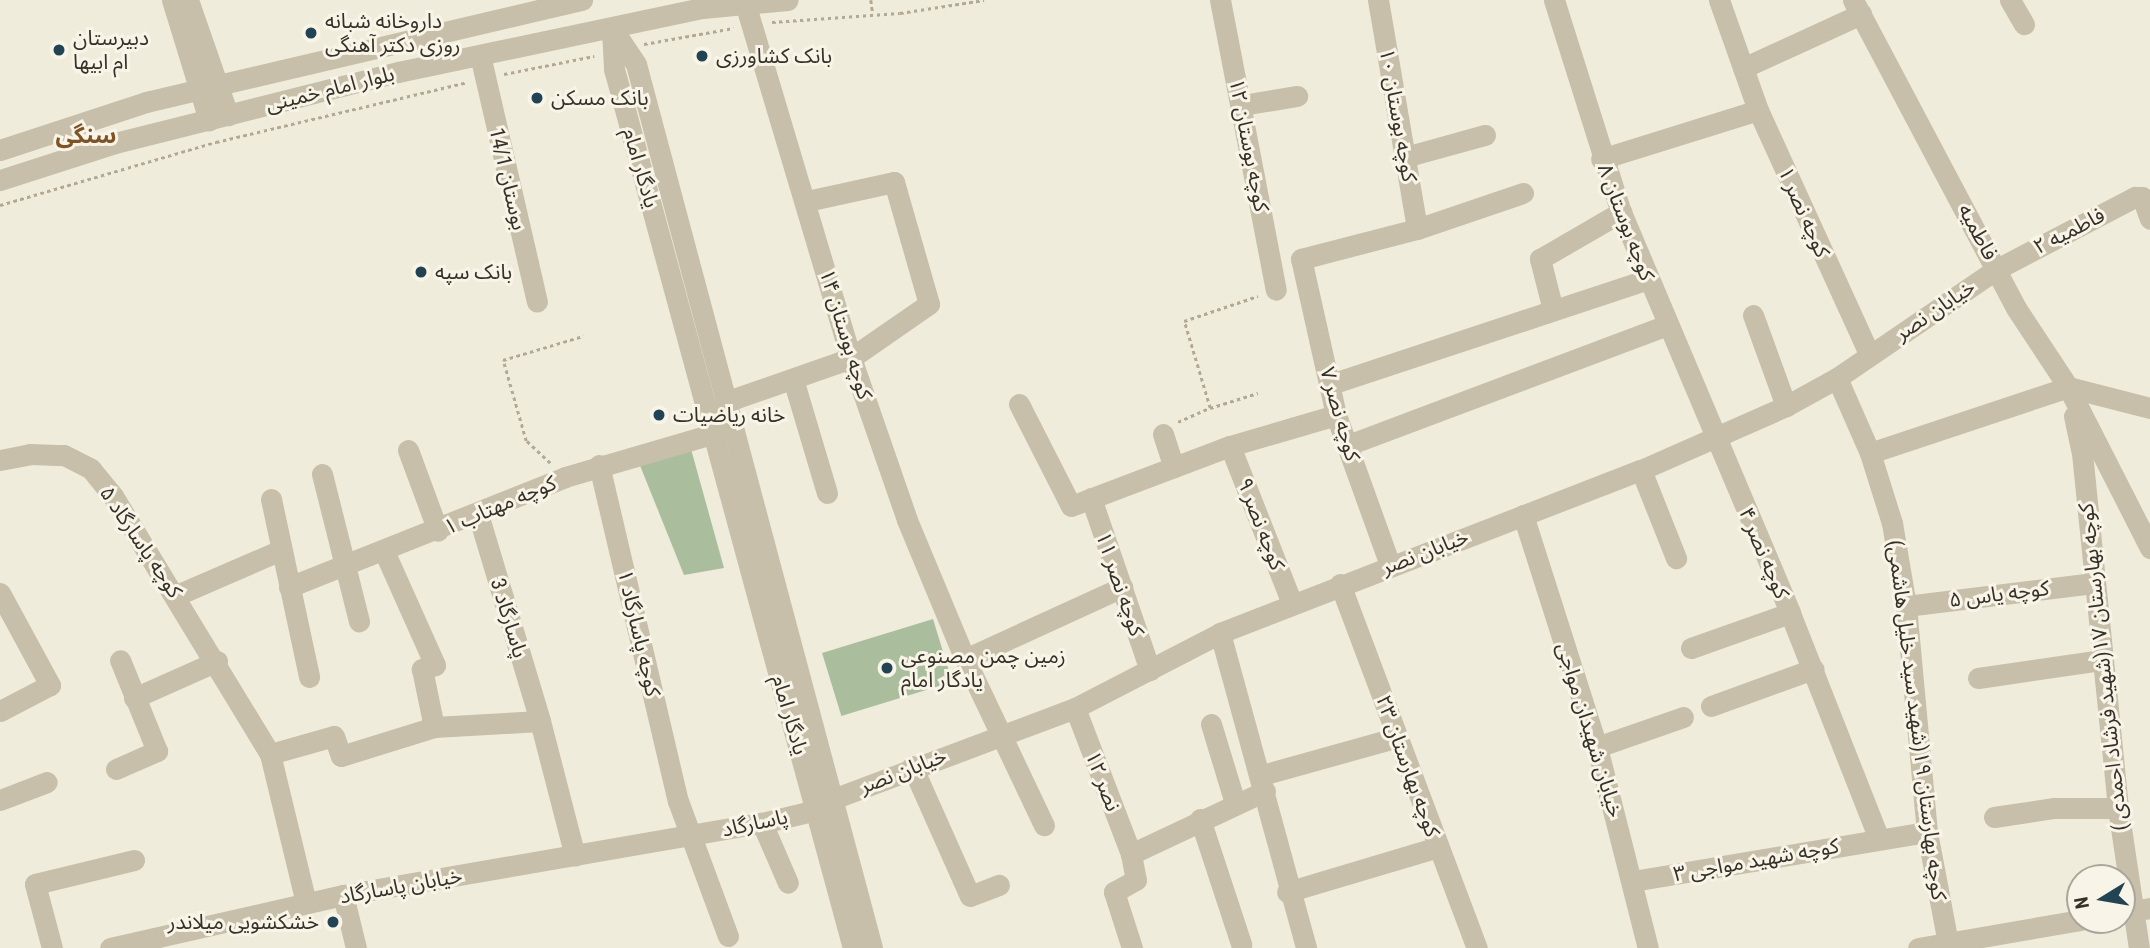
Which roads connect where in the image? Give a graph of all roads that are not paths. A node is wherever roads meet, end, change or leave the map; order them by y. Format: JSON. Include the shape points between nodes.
{"nodes":[{"id":1,"x":172,"y":0,"type":"edge"},
{"id":2,"x":188,"y":0,"type":"edge"},
{"id":3,"x":582,"y":0,"type":"edge"},
{"id":4,"x":789,"y":0,"type":"edge"},
{"id":5,"x":1220,"y":0,"type":"edge"},
{"id":6,"x":1378,"y":0,"type":"edge"},
{"id":7,"x":1554,"y":0,"type":"edge"},
{"id":8,"x":1719,"y":0,"type":"edge"},
{"id":9,"x":2010,"y":0,"type":"edge"},
{"id":10,"x":745,"y":3,"type":"junction"},
{"id":11,"x":514,"y":6,"type":"edge"},
{"id":12,"x":1857,"y":7,"type":"edge"},
{"id":13,"x":2024,"y":24,"type":"dead end"},
{"id":14,"x":612,"y":28,"type":"junction"},
{"id":15,"x":480,"y":55,"type":"junction"},
{"id":16,"x":1743,"y":68,"type":"junction"},
{"id":17,"x":210,"y":87,"type":"junction"},
{"id":18,"x":1297,"y":96,"type":"dead end"},
{"id":19,"x":1242,"y":105,"type":"junction"},
{"id":20,"x":1758,"y":110,"type":"junction"},
{"id":21,"x":219,"y":117,"type":"junction"},
{"id":22,"x":1485,"y":135,"type":"dead end"},
{"id":23,"x":0,"y":150,"type":"edge"},
{"id":24,"x":1405,"y":157,"type":"junction"},
{"id":25,"x":1601,"y":159,"type":"junction"},
{"id":26,"x":0,"y":180,"type":"edge"},
{"id":27,"x":1523,"y":193,"type":"dead end"},
{"id":28,"x":807,"y":201,"type":"junction"},
{"id":29,"x":1621,"y":212,"type":"junction"},
{"id":30,"x":2150,"y":219,"type":"edge"},
{"id":31,"x":1418,"y":229,"type":"junction"},
{"id":32,"x":1997,"y":269,"type":"junction"},
{"id":33,"x":1648,"y":279,"type":"junction"},
{"id":34,"x":1276,"y":290,"type":"road end"},
{"id":35,"x":537,"y":301,"type":"dead end"},
{"id":36,"x":1553,"y":310,"type":"junction"},
{"id":37,"x":1753,"y":315,"type":"dead end"},
{"id":38,"x":1668,"y":325,"type":"junction"},
{"id":39,"x":1869,"y":354,"type":"junction"},
{"id":40,"x":851,"y":358,"type":"junction"},
{"id":41,"x":1837,"y":378,"type":"junction"},
{"id":42,"x":793,"y":379,"type":"junction"},
{"id":43,"x":1331,"y":384,"type":"junction"},
{"id":44,"x":2068,"y":387,"type":"junction"},
{"id":45,"x":725,"y":402,"type":"junction"},
{"id":46,"x":1019,"y":404,"type":"dead end"},
{"id":47,"x":1786,"y":406,"type":"junction"},
{"id":48,"x":2150,"y":408,"type":"edge"},
{"id":49,"x":1336,"y":415,"type":"junction"},
{"id":50,"x":715,"y":433,"type":"junction"},
{"id":51,"x":1163,"y":434,"type":"road end"},
{"id":52,"x":1714,"y":438,"type":"junction"},
{"id":53,"x":1348,"y":444,"type":"junction"},
{"id":54,"x":1230,"y":446,"type":"junction"},
{"id":55,"x":408,"y":450,"type":"dead end"},
{"id":56,"x":1870,"y":453,"type":"junction"},
{"id":57,"x":0,"y":460,"type":"edge"},
{"id":58,"x":599,"y":465,"type":"junction"},
{"id":59,"x":1174,"y":467,"type":"junction"},
{"id":60,"x":1641,"y":470,"type":"junction"},
{"id":61,"x":322,"y":474,"type":"dead end"},
{"id":62,"x":827,"y":493,"type":"dead end"},
{"id":63,"x":1091,"y":498,"type":"junction"},
{"id":64,"x":271,"y":499,"type":"dead end"},
{"id":65,"x":478,"y":514,"type":"junction"},
{"id":66,"x":1522,"y":515,"type":"junction"},
{"id":67,"x":438,"y":531,"type":"junction"},
{"id":68,"x":2150,"y":548,"type":"edge"},
{"id":69,"x":281,"y":550,"type":"junction"},
{"id":70,"x":384,"y":551,"type":"junction"},
{"id":71,"x":1676,"y":558,"type":"dead end"},
{"id":72,"x":1390,"y":565,"type":"junction"},
{"id":73,"x":345,"y":569,"type":"junction"},
{"id":74,"x":2092,"y":583,"type":"junction"},
{"id":75,"x":1340,"y":584,"type":"junction"},
{"id":76,"x":289,"y":587,"type":"junction"},
{"id":77,"x":1122,"y":587,"type":"junction"},
{"id":78,"x":0,"y":593,"type":"edge"},
{"id":79,"x":177,"y":595,"type":"junction"},
{"id":80,"x":1292,"y":603,"type":"junction"},
{"id":81,"x":1906,"y":606,"type":"junction"},
{"id":82,"x":1790,"y":613,"type":"junction"},
{"id":83,"x":771,"y":615,"type":"junction"},
{"id":84,"x":359,"y":621,"type":"dead end"},
{"id":85,"x":1220,"y":633,"type":"junction"},
{"id":86,"x":1691,"y":648,"type":"dead end"},
{"id":87,"x":965,"y":659,"type":"junction"},
{"id":88,"x":120,"y":660,"type":"dead end"},
{"id":89,"x":2101,"y":660,"type":"junction"},
{"id":90,"x":217,"y":661,"type":"junction"},
{"id":91,"x":1813,"y":669,"type":"junction"},
{"id":92,"x":1150,"y":670,"type":"junction"},
{"id":93,"x":309,"y":677,"type":"dead end"},
{"id":94,"x":1978,"y":678,"type":"dead end"},
{"id":95,"x":134,"y":698,"type":"junction"},
{"id":96,"x":1711,"y":706,"type":"dead end"},
{"id":97,"x":1075,"y":708,"type":"junction"},
{"id":98,"x":0,"y":711,"type":"edge"},
{"id":99,"x":1683,"y":717,"type":"dead end"},
{"id":100,"x":540,"y":721,"type":"junction"},
{"id":101,"x":1211,"y":724,"type":"dead end"},
{"id":102,"x":435,"y":727,"type":"junction"},
{"id":103,"x":1000,"y":735,"type":"junction"},
{"id":104,"x":1398,"y":737,"type":"junction"},
{"id":105,"x":1597,"y":747,"type":"junction"},
{"id":106,"x":270,"y":754,"type":"junction"},
{"id":107,"x":912,"y":766,"type":"junction"},
{"id":108,"x":116,"y":769,"type":"dead end"},
{"id":109,"x":47,"y":782,"type":"dead end"},
{"id":110,"x":1264,"y":783,"type":"junction"},
{"id":111,"x":0,"y":800,"type":"edge"},
{"id":112,"x":1235,"y":803,"type":"junction"},
{"id":113,"x":824,"y":805,"type":"junction"},
{"id":114,"x":2118,"y":808,"type":"junction"},
{"id":115,"x":1994,"y":817,"type":"dead end"},
{"id":116,"x":1200,"y":819,"type":"junction"},
{"id":117,"x":762,"y":823,"type":"junction"},
{"id":118,"x":1044,"y":825,"type":"dead end"},
{"id":119,"x":1927,"y":832,"type":"junction"},
{"id":120,"x":694,"y":835,"type":"junction"},
{"id":121,"x":1879,"y":839,"type":"junction"},
{"id":122,"x":1438,"y":846,"type":"junction"},
{"id":123,"x":1131,"y":854,"type":"junction"},
{"id":124,"x":575,"y":856,"type":"junction"},
{"id":125,"x":134,"y":860,"type":"dead end"},
{"id":126,"x":2127,"y":864,"type":"edge"},
{"id":127,"x":1633,"y":881,"type":"junction"},
{"id":128,"x":788,"y":883,"type":"dead end"},
{"id":129,"x":999,"y":885,"type":"dead end"},
{"id":130,"x":1287,"y":892,"type":"junction"},
{"id":131,"x":343,"y":895,"type":"junction"},
{"id":132,"x":306,"y":903,"type":"junction"},
{"id":133,"x":2066,"y":923,"type":"edge"},
{"id":134,"x":2136,"y":930,"type":"edge"},
{"id":135,"x":728,"y":936,"type":"dead end"},
{"id":136,"x":185,"y":940,"type":"edge"},
{"id":137,"x":1241,"y":944,"type":"dead end"},
{"id":138,"x":1948,"y":945,"type":"edge"},
{"id":139,"x":52,"y":948,"type":"edge"},
{"id":140,"x":110,"y":948,"type":"edge"},
{"id":141,"x":356,"y":948,"type":"edge"},
{"id":142,"x":853,"y":948,"type":"edge"},
{"id":143,"x":872,"y":948,"type":"edge"},
{"id":144,"x":1132,"y":948,"type":"edge"},
{"id":145,"x":1306,"y":948,"type":"edge"},
{"id":146,"x":1476,"y":948,"type":"edge"},
{"id":147,"x":1648,"y":948,"type":"edge"},
{"id":148,"x":1918,"y":948,"type":"edge"},
{"id":149,"x":2138,"y":948,"type":"edge"}],
"edges":[{"from":1,"to":17,"type":"street"},
{"from":2,"to":17,"type":"street"},
{"from":3,"to":11,"type":"street","name":"بلوار امام خمینی"},
{"from":4,"to":10,"type":"street","name":"بلوار امام خمینی"},
{"from":5,"to":19,"type":"street","name":"کوچه بوستان ۱۲"},
{"from":6,"to":24,"type":"street","name":"کوچه بوستان ۱۰"},
{"from":7,"to":25,"type":"street","name":"کوچه بوستان ۸"},
{"from":8,"to":16,"type":"street","name":"کوچه نصر ۱"},
{"from":9,"to":13,"type":"street"},
{"from":10,"to":14,"type":"street","name":"بلوار امام خمینی"},
{"from":10,"to":28,"type":"street","name":"کوچه بوستان ۱۴"},
{"from":11,"to":17,"type":"street","name":"بلوار امام خمینی"},
{"from":12,"to":16,"type":"street"},
{"from":12,"to":32,"type":"street","name":"فاطمیه"},
{"from":14,"to":15,"type":"street","name":"بلوار امام خمینی"},
{"from":14,"to":45,"type":"street","name":"یادگار امام","via":[[636,64]]},
{"from":14,"to":50,"type":"street","name":"یادگار امام","via":[[614,69]]},
{"from":15,"to":21,"type":"street","name":"بلوار امام خمینی"},
{"from":15,"to":35,"type":"street","name":"بوستان 14/1"},
{"from":16,"to":20,"type":"street","name":"کوچه نصر ۱"},
{"from":17,"to":21,"type":"street"},
{"from":17,"to":23,"type":"street","name":"بلوار امام خمینی","via":[[100,115]]},
{"from":18,"to":19,"type":"street"},
{"from":19,"to":34,"type":"street","name":"کوچه بوستان ۱۲"},
{"from":20,"to":25,"type":"street"},
{"from":20,"to":39,"type":"street","name":"کوچه نصر ۱"},
{"from":21,"to":26,"type":"street","name":"بلوار امام خمینی"},
{"from":22,"to":24,"type":"street"},
{"from":24,"to":31,"type":"street","name":"کوچه بوستان ۱۰"},
{"from":25,"to":29,"type":"street","name":"کوچه بوستان ۸"},
{"from":27,"to":31,"type":"street"},
{"from":28,"to":40,"type":"street","name":"کوچه بوستان ۱۴"},
{"from":28,"to":40,"type":"street","via":[[894,182],[929,304]]},
{"from":29,"to":33,"type":"street","name":"کوچه بوستان ۸"},
{"from":29,"to":36,"type":"street","via":[[1540,259]]},
{"from":30,"to":32,"type":"street","name":"فاطمیه ۲","via":[[2142,197]]},
{"from":31,"to":43,"type":"street","name":"کوچه نصر ۷","via":[[1301,259]]},
{"from":32,"to":39,"type":"street","name":"خیابان نصر"},
{"from":32,"to":44,"type":"street","name":"فاطمیه","via":[[2016,308]]},
{"from":33,"to":36,"type":"street"},
{"from":33,"to":38,"type":"street","name":"کوچه بوستان ۸"},
{"from":36,"to":43,"type":"street"},
{"from":37,"to":47,"type":"street"},
{"from":38,"to":52,"type":"street","name":"کوچه بوستان ۸"},
{"from":38,"to":53,"type":"street"},
{"from":39,"to":41,"type":"street","name":"خیابان نصر"},
{"from":40,"to":42,"type":"street"},
{"from":40,"to":87,"type":"street","name":"کوچه بوستان ۱۴","via":[[907,520]]},
{"from":41,"to":47,"type":"street","name":"خیابان نصر"},
{"from":41,"to":56,"type":"street","name":"کوچه بهارستان ۱۹(شهید سید خلیل هاشمی)"},
{"from":42,"to":45,"type":"street"},
{"from":42,"to":62,"type":"street"},
{"from":43,"to":49,"type":"street","name":"کوچه نصر ۷"},
{"from":44,"to":48,"type":"street"},
{"from":44,"to":56,"type":"street"},
{"from":44,"to":68,"type":"street","name":"فاطمیه"},
{"from":44,"to":74,"type":"street","name":"کوچه بهارستان ۱۷(شهید فرشاد احمدی )","via":[[2082,453]]},
{"from":45,"to":83,"type":"street","name":"یادگار امام"},
{"from":46,"to":63,"type":"street","via":[[1071,506]]},
{"from":47,"to":52,"type":"street","name":"خیابان نصر"},
{"from":49,"to":53,"type":"street","name":"کوچه نصر ۷"},
{"from":49,"to":54,"type":"street"},
{"from":50,"to":58,"type":"street","name":"کوچه مهتاب ۱"},
{"from":50,"to":83,"type":"street","name":"یادگار امام"},
{"from":51,"to":59,"type":"street"},
{"from":52,"to":60,"type":"street","name":"خیابان نصر"},
{"from":52,"to":82,"type":"street","name":"کوچه نصر ۴"},
{"from":53,"to":72,"type":"street","name":"کوچه نصر ۷"},
{"from":54,"to":59,"type":"street"},
{"from":54,"to":80,"type":"street","name":"کوچه نصر ۹"},
{"from":55,"to":67,"type":"street"},
{"from":56,"to":81,"type":"street","name":"کوچه بهارستان ۱۹(شهید سید خلیل هاشمی)","via":[[1892,523]]},
{"from":57,"to":79,"type":"street","name":"کوچه پاسارگاد ۵","via":[[30,454],[64,455],[91,469]]},
{"from":58,"to":65,"type":"street","name":"کوچه مهتاب ۱"},
{"from":58,"to":120,"type":"street","name":"کوچه پاسارگاد ۱","via":[[678,801]]},
{"from":59,"to":63,"type":"street"},
{"from":60,"to":66,"type":"street","name":"خیابان نصر"},
{"from":60,"to":71,"type":"street"},
{"from":61,"to":73,"type":"street"},
{"from":63,"to":77,"type":"street","name":"کوچه نصر ۱۱"},
{"from":64,"to":69,"type":"street"},
{"from":65,"to":67,"type":"street","name":"کوچه مهتاب ۱"},
{"from":65,"to":100,"type":"street","name":"پاسارگاد 3"},
{"from":66,"to":72,"type":"street","name":"خیابان نصر"},
{"from":66,"to":105,"type":"street","name":"خیابان شهیدان مواجی"},
{"from":67,"to":70,"type":"street","name":"کوچه مهتاب ۱"},
{"from":69,"to":76,"type":"street"},
{"from":69,"to":79,"type":"street"},
{"from":70,"to":73,"type":"street","name":"کوچه مهتاب ۱"},
{"from":70,"to":102,"type":"street","via":[[435,666],[422,669]]},
{"from":72,"to":75,"type":"street","name":"خیابان نصر"},
{"from":73,"to":76,"type":"street","name":"کوچه مهتاب ۱"},
{"from":73,"to":84,"type":"street"},
{"from":74,"to":81,"type":"street","name":"کوچه یاس ۵"},
{"from":74,"to":89,"type":"street","name":"کوچه بهارستان ۱۷(شهید فرشاد احمدی )"},
{"from":75,"to":80,"type":"street","name":"خیابان نصر"},
{"from":75,"to":104,"type":"street","name":"کوچه بهارستان ۲۳"},
{"from":76,"to":93,"type":"street"},
{"from":77,"to":87,"type":"street"},
{"from":77,"to":92,"type":"street","name":"کوچه نصر ۱۱"},
{"from":78,"to":98,"type":"street","via":[[50,685]]},
{"from":79,"to":90,"type":"street","name":"کوچه پاسارگاد ۵"},
{"from":80,"to":85,"type":"street","name":"خیابان نصر"},
{"from":81,"to":119,"type":"street","name":"کوچه بهارستان ۱۹(شهید سید خلیل هاشمی)"},
{"from":82,"to":86,"type":"street"},
{"from":82,"to":91,"type":"street","name":"کوچه نصر ۴"},
{"from":83,"to":113,"type":"street","name":"یادگار امام"},
{"from":85,"to":92,"type":"street","name":"خیابان نصر"},
{"from":85,"to":110,"type":"street"},
{"from":87,"to":103,"type":"street","name":"کوچه بوستان ۱۴"},
{"from":88,"to":95,"type":"street"},
{"from":89,"to":94,"type":"street"},
{"from":89,"to":114,"type":"street","name":"کوچه بهارستان ۱۷(شهید فرشاد احمدی )"},
{"from":90,"to":95,"type":"street"},
{"from":90,"to":106,"type":"street","name":"کوچه پاسارگاد ۵"},
{"from":91,"to":96,"type":"street"},
{"from":91,"to":121,"type":"street","name":"کوچه نصر ۴"},
{"from":92,"to":97,"type":"street","name":"خیابان نصر"},
{"from":95,"to":108,"type":"street","via":[[157,751]]},
{"from":97,"to":103,"type":"street","name":"خیابان نصر"},
{"from":97,"to":123,"type":"street","name":"نصر ۱۲"},
{"from":99,"to":105,"type":"street"},
{"from":100,"to":102,"type":"street"},
{"from":100,"to":124,"type":"street","name":"پاسارگاد 3"},
{"from":101,"to":112,"type":"street"},
{"from":102,"to":106,"type":"street","via":[[341,756],[334,736]]},
{"from":103,"to":107,"type":"street","name":"خیابان نصر"},
{"from":103,"to":118,"type":"street","name":"کوچه بوستان ۱۴"},
{"from":104,"to":110,"type":"street"},
{"from":104,"to":122,"type":"street","name":"کوچه بهارستان ۲۳"},
{"from":105,"to":127,"type":"street","name":"خیابان شهیدان مواجی"},
{"from":106,"to":132,"type":"street","name":"کوچه پاسارگاد ۵"},
{"from":107,"to":113,"type":"street","name":"خیابان نصر"},
{"from":107,"to":129,"type":"street","via":[[970,896]]},
{"from":109,"to":111,"type":"street"},
{"from":110,"to":112,"type":"street"},
{"from":110,"to":130,"type":"street"},
{"from":112,"to":116,"type":"street"},
{"from":113,"to":117,"type":"street","name":"پاسارگاد"},
{"from":113,"to":142,"type":"street","name":"یادگار امام"},
{"from":113,"to":143,"type":"street","name":"یادگار امام"},
{"from":114,"to":115,"type":"street","via":[[2054,808]]},
{"from":114,"to":126,"type":"street","name":"کوچه بهارستان ۱۷(شهید فرشاد احمدی )"},
{"from":116,"to":123,"type":"street"},
{"from":116,"to":137,"type":"street"},
{"from":117,"to":120,"type":"street","name":"پاسارگاد"},
{"from":117,"to":128,"type":"street"},
{"from":119,"to":121,"type":"street","name":"کوچه شهید مواجی ۳"},
{"from":119,"to":138,"type":"street","name":"کوچه بهارستان ۱۹(شهید سید خلیل هاشمی)"},
{"from":120,"to":124,"type":"street","name":"خیابان پاسارگاد"},
{"from":120,"to":135,"type":"street","name":"کوچه پاسارگاد ۱"},
{"from":121,"to":127,"type":"street","name":"کوچه شهید مواجی ۳"},
{"from":122,"to":130,"type":"street"},
{"from":122,"to":146,"type":"street","name":"کوچه بهارستان ۲۳"},
{"from":123,"to":144,"type":"street","via":[[1136,880],[1114,891]]},
{"from":124,"to":131,"type":"street","name":"خیابان پاسارگاد"},
{"from":125,"to":139,"type":"street","via":[[35,884]]},
{"from":127,"to":147,"type":"street","name":"خیابان شهیدان مواجی"},
{"from":130,"to":145,"type":"street","via":[[1307,939]]},
{"from":131,"to":132,"type":"street","name":"خیابان پاسارگاد"},
{"from":131,"to":141,"type":"street"},
{"from":132,"to":136,"type":"street","name":"خیابان پاسارگاد"},
{"from":133,"to":138,"type":"street"},
{"from":134,"to":149,"type":"street","name":"کوچه بهارستان ۱۷(شهید فرشاد احمدی )"},
{"from":136,"to":140,"type":"street","name":"خیابان پاسارگاد"},
{"from":138,"to":148,"type":"street"}]}
